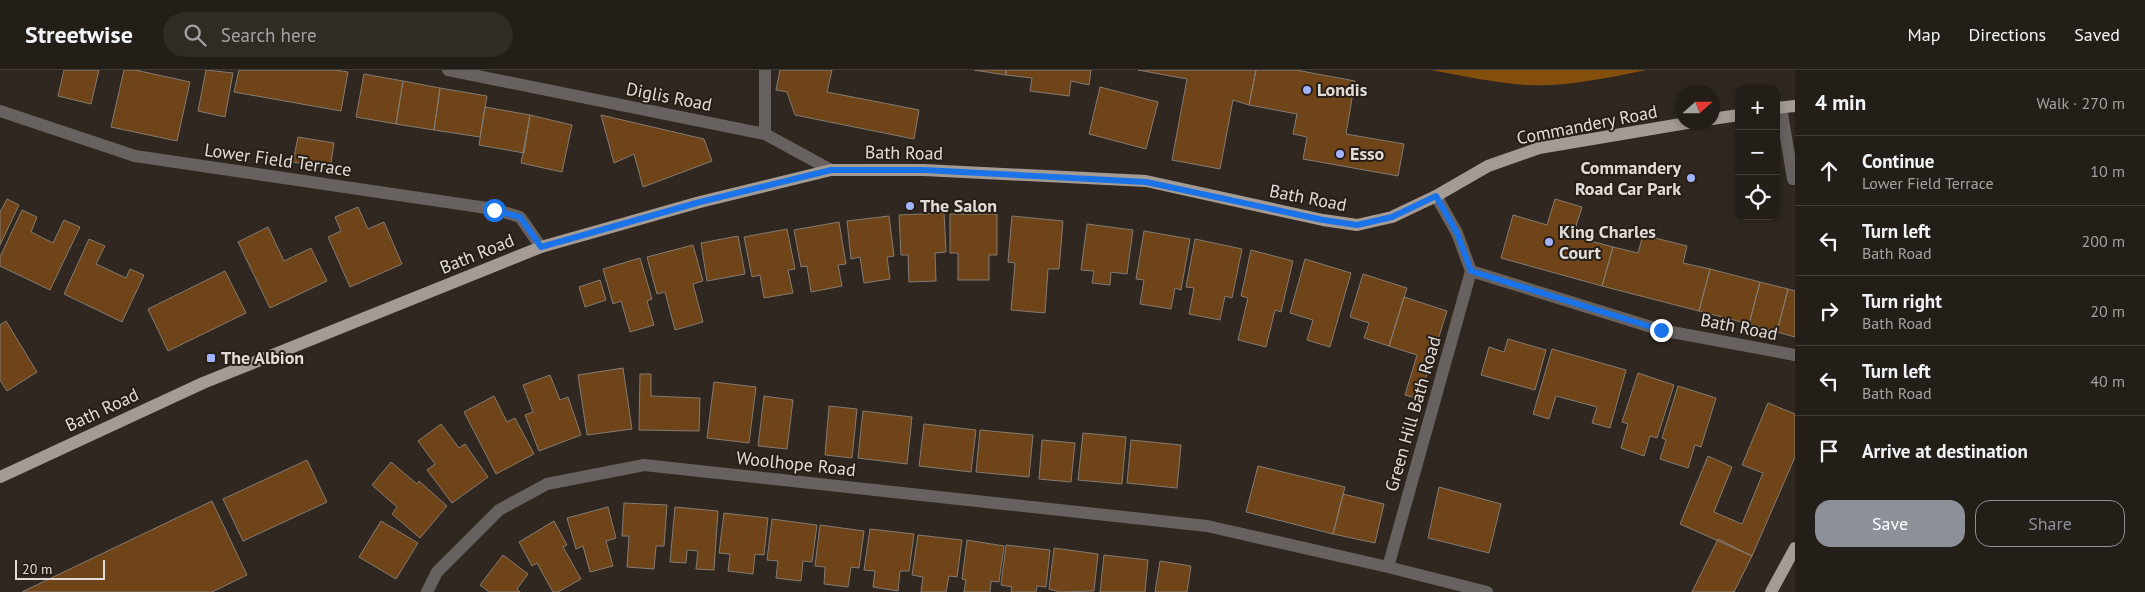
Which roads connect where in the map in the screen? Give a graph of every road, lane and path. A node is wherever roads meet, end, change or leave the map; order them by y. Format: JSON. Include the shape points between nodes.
{"nodes":[{"id":1,"x":452,"y":70,"type":"edge"},
{"id":2,"x":765,"y":70,"type":"edge"},
{"id":3,"x":1795,"y":106,"type":"edge"},
{"id":4,"x":1780,"y":108,"type":"edge"},
{"id":5,"x":0,"y":111,"type":"edge"},
{"id":6,"x":1735,"y":116,"type":"edge"},
{"id":7,"x":1780,"y":117,"type":"edge"},
{"id":8,"x":1720,"y":118,"type":"edge"},
{"id":9,"x":1675,"y":125,"type":"edge"},
{"id":10,"x":765,"y":134,"type":"junction"},
{"id":11,"x":831,"y":170,"type":"junction"},
{"id":12,"x":1793,"y":179,"type":"dead end"},
{"id":13,"x":1436,"y":196,"type":"junction"},
{"id":14,"x":541,"y":247,"type":"junction"},
{"id":15,"x":1471,"y":271,"type":"junction"},
{"id":16,"x":1795,"y":355,"type":"edge"},
{"id":17,"x":0,"y":477,"type":"edge"},
{"id":18,"x":1795,"y":548,"type":"edge"},
{"id":19,"x":1388,"y":567,"type":"junction"},
{"id":20,"x":427,"y":592,"type":"edge"},
{"id":21,"x":1487,"y":592,"type":"edge"},
{"id":22,"x":1770,"y":592,"type":"edge"}],
"edges":[{"from":1,"to":10,"type":"street","name":"Diglis Road"},
{"from":2,"to":10,"type":"street"},
{"from":3,"to":4,"type":"main road"},
{"from":5,"to":14,"type":"street","name":"Lower Field Terrace","via":[[135,156],[494,210],[520,217]]},
{"from":6,"to":8,"type":"main road"},
{"from":7,"to":12,"type":"street"},
{"from":9,"to":13,"type":"main road","name":"Commandery Road","via":[[1538,148],[1488,166]]},
{"from":10,"to":11,"type":"street","name":"Diglis Road"},
{"from":11,"to":13,"type":"main road","name":"Bath Road","via":[[924,170],[1146,182],[1357,225],[1392,217]]},
{"from":11,"to":14,"type":"main road","name":"Bath Road","via":[[700,202]]},
{"from":13,"to":15,"type":"street","via":[[1457,233]]},
{"from":14,"to":17,"type":"main road","name":"Bath Road","via":[[203,383]]},
{"from":15,"to":16,"type":"street","name":"Bath Road","via":[[1661,330]]},
{"from":15,"to":19,"type":"street","name":"Green Hill Bath Road"},
{"from":18,"to":22,"type":"main road"},
{"from":19,"to":20,"type":"street","name":"Woolhope Road","via":[[1207,526],[644,465],[547,484],[498,510],[437,572]]},
{"from":19,"to":21,"type":"street"}]}
